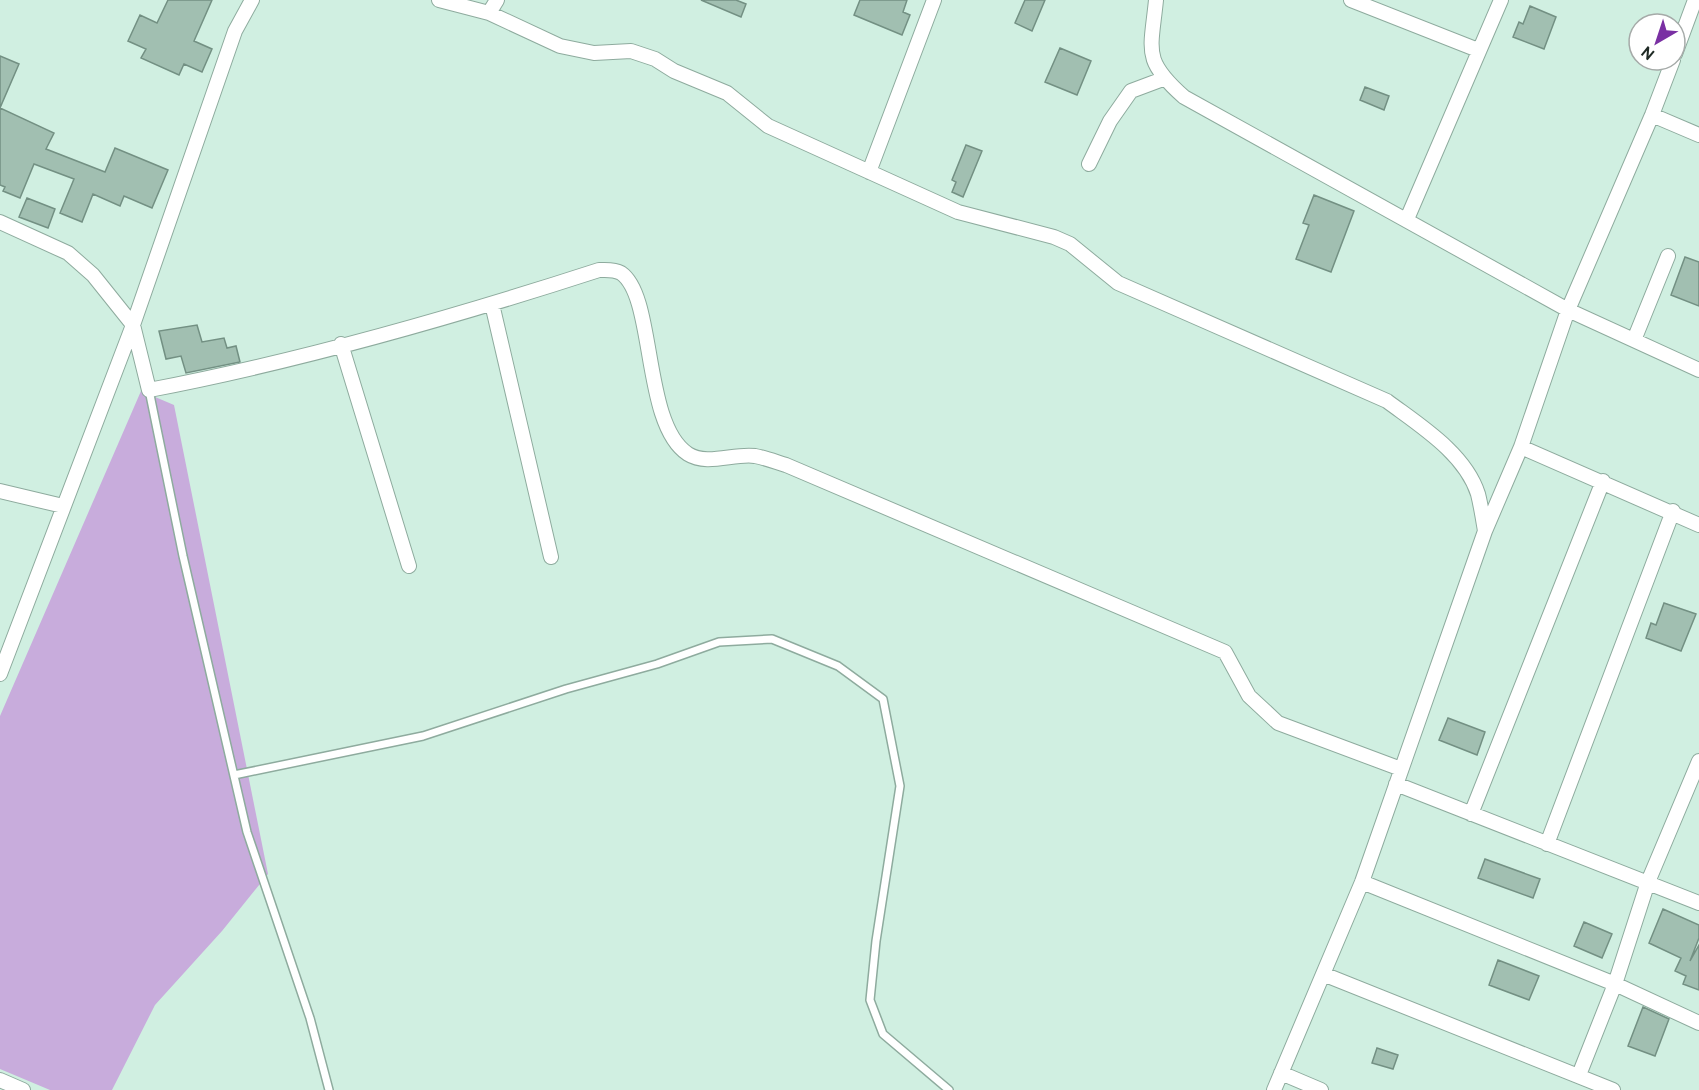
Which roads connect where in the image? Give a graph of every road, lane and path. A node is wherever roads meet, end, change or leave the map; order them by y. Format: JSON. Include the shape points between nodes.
{"nodes":[{"id":1,"x":252,"y":0,"type":"edge"},
{"id":2,"x":439,"y":0,"type":"edge"},
{"id":3,"x":497,"y":0,"type":"edge"},
{"id":4,"x":934,"y":0,"type":"edge"},
{"id":5,"x":1156,"y":0,"type":"edge"},
{"id":6,"x":1351,"y":0,"type":"edge"},
{"id":7,"x":1501,"y":0,"type":"edge"},
{"id":8,"x":1695,"y":0,"type":"edge"},
{"id":9,"x":489,"y":13,"type":"junction"},
{"id":10,"x":1687,"y":22,"type":"edge"},
{"id":11,"x":1478,"y":50,"type":"junction"},
{"id":12,"x":1668,"y":72,"type":"edge"},
{"id":13,"x":1163,"y":78,"type":"junction"},
{"id":14,"x":1652,"y":116,"type":"junction"},
{"id":15,"x":1699,"y":135,"type":"edge"},
{"id":16,"x":1089,"y":164,"type":"dead end"},
{"id":17,"x":869,"y":172,"type":"junction"},
{"id":18,"x":1407,"y":219,"type":"junction"},
{"id":19,"x":0,"y":222,"type":"edge"},
{"id":20,"x":1668,"y":256,"type":"dead end"},
{"id":21,"x":492,"y":304,"type":"junction"},
{"id":22,"x":1568,"y":310,"type":"junction"},
{"id":23,"x":133,"y":326,"type":"junction"},
{"id":24,"x":1634,"y":340,"type":"junction"},
{"id":25,"x":341,"y":344,"type":"junction"},
{"id":26,"x":1699,"y":370,"type":"edge"},
{"id":27,"x":149,"y":390,"type":"junction"},
{"id":28,"x":1521,"y":447,"type":"junction"},
{"id":29,"x":1604,"y":481,"type":"junction"},
{"id":30,"x":0,"y":491,"type":"edge"},
{"id":31,"x":63,"y":506,"type":"junction"},
{"id":32,"x":1673,"y":511,"type":"junction"},
{"id":33,"x":1699,"y":525,"type":"edge"},
{"id":34,"x":1485,"y":531,"type":"junction"},
{"id":35,"x":551,"y":557,"type":"dead end"},
{"id":36,"x":409,"y":566,"type":"dead end"},
{"id":37,"x":0,"y":674,"type":"edge"},
{"id":38,"x":1699,"y":761,"type":"edge"},
{"id":39,"x":1401,"y":769,"type":"junction"},
{"id":40,"x":234,"y":775,"type":"junction"},
{"id":41,"x":1396,"y":784,"type":"junction"},
{"id":42,"x":1472,"y":814,"type":"junction"},
{"id":43,"x":1547,"y":844,"type":"junction"},
{"id":44,"x":1362,"y":882,"type":"junction"},
{"id":45,"x":1648,"y":882,"type":"junction"},
{"id":46,"x":1699,"y":903,"type":"edge"},
{"id":47,"x":1323,"y":974,"type":"junction"},
{"id":48,"x":1615,"y":984,"type":"junction"},
{"id":49,"x":1699,"y":1023,"type":"edge"},
{"id":50,"x":1281,"y":1073,"type":"junction"},
{"id":51,"x":1579,"y":1075,"type":"junction"},
{"id":52,"x":0,"y":1080,"type":"edge"},
{"id":53,"x":23,"y":1090,"type":"edge"},
{"id":54,"x":329,"y":1090,"type":"edge"},
{"id":55,"x":949,"y":1090,"type":"edge"},
{"id":56,"x":1274,"y":1090,"type":"edge"},
{"id":57,"x":1321,"y":1090,"type":"edge"},
{"id":58,"x":1613,"y":1090,"type":"edge"}],
"edges":[{"from":1,"to":23,"type":"street","via":[[235,31],[202,121]]},
{"from":2,"to":9,"type":"street"},
{"from":3,"to":9,"type":"street"},
{"from":4,"to":17,"type":"street"},
{"from":5,"to":13,"type":"street","via":[[1150,55]]},
{"from":6,"to":11,"type":"street"},
{"from":7,"to":11,"type":"street"},
{"from":8,"to":10,"type":"street"},
{"from":9,"to":17,"type":"street","via":[[560,46],[594,53],[631,51],[655,59],[727,93],[768,126]]},
{"from":11,"to":18,"type":"street"},
{"from":12,"to":14,"type":"street"},
{"from":13,"to":16,"type":"street","via":[[1131,91],[1110,121]]},
{"from":13,"to":18,"type":"street","via":[[1184,97]]},
{"from":14,"to":15,"type":"street"},
{"from":14,"to":22,"type":"street"},
{"from":17,"to":34,"type":"street","via":[[958,212],[1054,237],[1092,260],[1118,283],[1387,401],[1457,459],[1477,492]]},
{"from":18,"to":22,"type":"street"},
{"from":19,"to":23,"type":"street","via":[[68,253],[93,275]]},
{"from":20,"to":24,"type":"street"},
{"from":21,"to":25,"type":"street"},
{"from":21,"to":35,"type":"street"},
{"from":21,"to":39,"type":"street","via":[[598,270],[621,273],[639,302],[651,371],[666,422],[689,455],[708,459],[755,456],[786,465],[1225,652],[1249,696],[1278,723]]},
{"from":22,"to":24,"type":"street"},
{"from":22,"to":28,"type":"street"},
{"from":23,"to":27,"type":"street"},
{"from":23,"to":31,"type":"street"},
{"from":24,"to":26,"type":"street"},
{"from":25,"to":27,"type":"street","via":[[245,372]]},
{"from":25,"to":36,"type":"street"},
{"from":27,"to":40,"type":"lane"},
{"from":28,"to":29,"type":"street"},
{"from":28,"to":34,"type":"street"},
{"from":29,"to":32,"type":"street"},
{"from":29,"to":42,"type":"street"},
{"from":30,"to":31,"type":"street"},
{"from":31,"to":37,"type":"street"},
{"from":32,"to":33,"type":"street"},
{"from":32,"to":43,"type":"street"},
{"from":34,"to":39,"type":"street"},
{"from":38,"to":45,"type":"street"},
{"from":39,"to":41,"type":"street"},
{"from":40,"to":54,"type":"lane","via":[[247,832]]},
{"from":40,"to":55,"type":"lane","via":[[423,736],[719,642],[772,639],[838,666],[883,699],[900,786],[870,1000],[883,1034]]},
{"from":41,"to":42,"type":"street"},
{"from":41,"to":44,"type":"street"},
{"from":42,"to":43,"type":"street"},
{"from":43,"to":45,"type":"street"},
{"from":44,"to":47,"type":"street"},
{"from":44,"to":48,"type":"street"},
{"from":45,"to":46,"type":"street"},
{"from":45,"to":48,"type":"street"},
{"from":47,"to":50,"type":"street"},
{"from":47,"to":51,"type":"street"},
{"from":48,"to":49,"type":"street"},
{"from":48,"to":51,"type":"street"},
{"from":50,"to":56,"type":"street"},
{"from":50,"to":57,"type":"street"},
{"from":51,"to":58,"type":"street"},
{"from":52,"to":53,"type":"street"}]}
